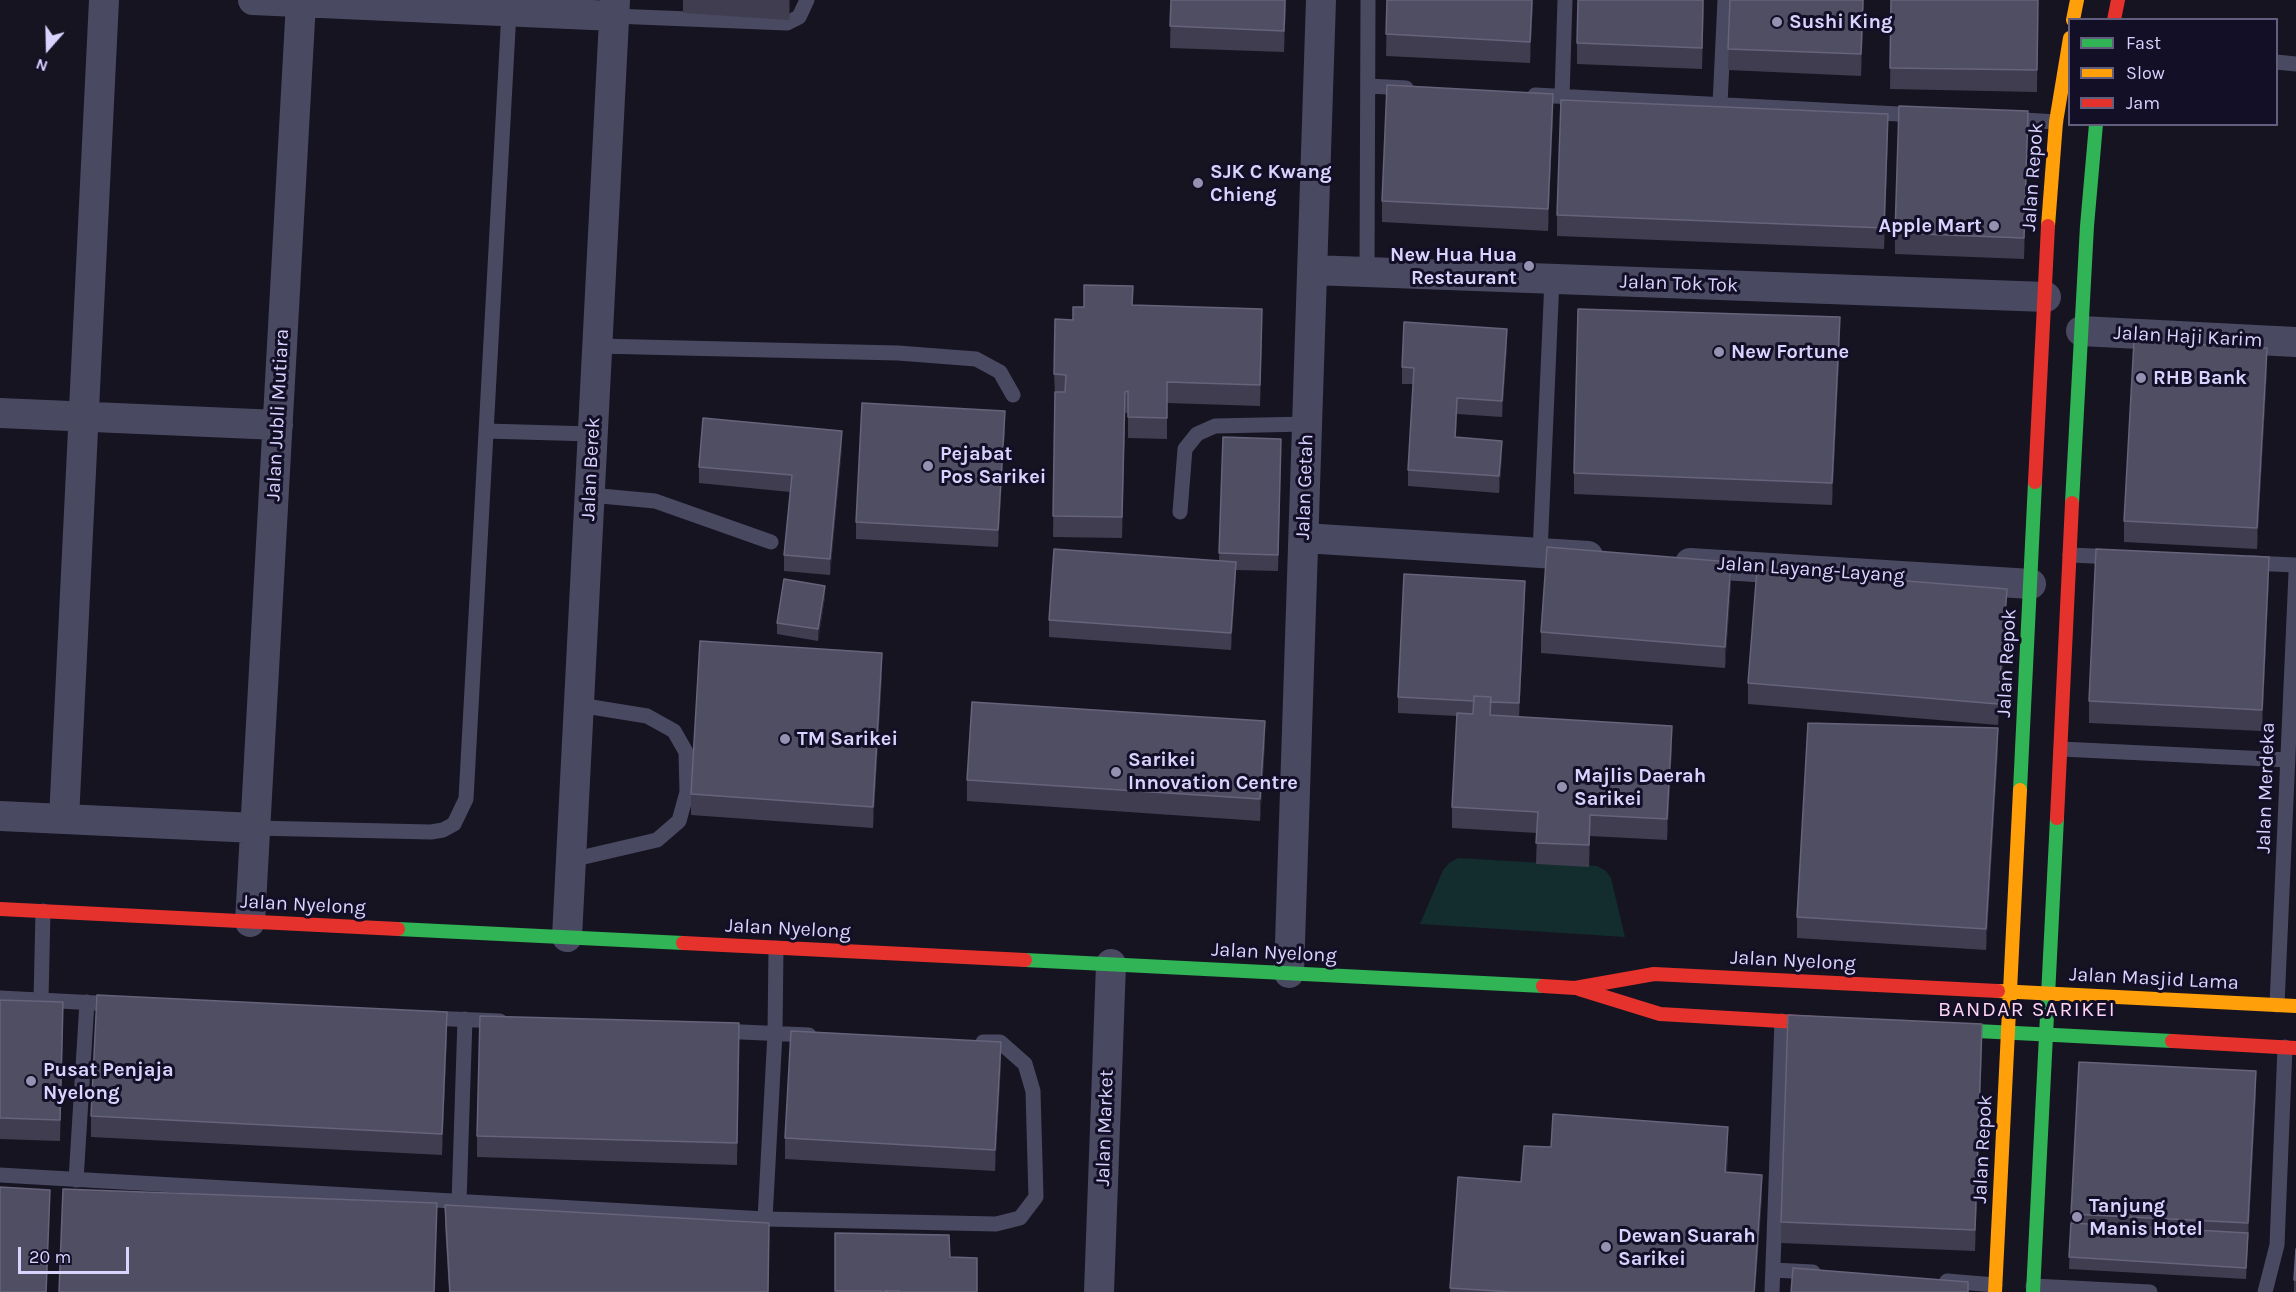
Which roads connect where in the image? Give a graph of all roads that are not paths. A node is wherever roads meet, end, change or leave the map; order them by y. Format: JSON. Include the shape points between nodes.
{"nodes":[{"id":1,"x":104,"y":0,"type":"edge"},
{"id":2,"x":253,"y":0,"type":"edge"},
{"id":3,"x":807,"y":0,"type":"edge"},
{"id":4,"x":1320,"y":0,"type":"edge"},
{"id":5,"x":1368,"y":0,"type":"edge"},
{"id":6,"x":1564,"y":0,"type":"edge"},
{"id":7,"x":1725,"y":0,"type":"edge"},
{"id":8,"x":2077,"y":0,"type":"edge"},
{"id":9,"x":2118,"y":0,"type":"edge"},
{"id":10,"x":301,"y":2,"type":"junction"},
{"id":11,"x":615,"y":8,"type":"edge"},
{"id":12,"x":509,"y":11,"type":"junction"},
{"id":13,"x":2073,"y":18,"type":"edge"},
{"id":14,"x":2114,"y":18,"type":"edge"},
{"id":15,"x":2068,"y":57,"type":"edge"},
{"id":16,"x":2278,"y":62,"type":"edge"},
{"id":17,"x":2296,"y":64,"type":"edge"},
{"id":18,"x":1368,"y":86,"type":"junction"},
{"id":19,"x":1425,"y":89,"type":"edge"},
{"id":20,"x":1517,"y":94,"type":"edge"},
{"id":21,"x":1563,"y":97,"type":"junction"},
{"id":22,"x":1720,"y":104,"type":"junction"},
{"id":23,"x":1929,"y":115,"type":"edge"},
{"id":24,"x":1998,"y":119,"type":"edge"},
{"id":25,"x":2056,"y":122,"type":"junction"},
{"id":26,"x":2096,"y":126,"type":"edge"},
{"id":27,"x":1312,"y":270,"type":"junction"},
{"id":28,"x":1367,"y":272,"type":"junction"},
{"id":29,"x":1552,"y":279,"type":"junction"},
{"id":30,"x":2046,"y":297,"type":"junction"},
{"id":31,"x":2081,"y":332,"type":"junction"},
{"id":32,"x":2296,"y":342,"type":"edge"},
{"id":33,"x":597,"y":346,"type":"junction"},
{"id":34,"x":1013,"y":395,"type":"dead end"},
{"id":35,"x":0,"y":413,"type":"edge"},
{"id":36,"x":83,"y":417,"type":"junction"},
{"id":37,"x":1307,"y":424,"type":"junction"},
{"id":38,"x":278,"y":425,"type":"junction"},
{"id":39,"x":486,"y":431,"type":"junction"},
{"id":40,"x":593,"y":434,"type":"junction"},
{"id":41,"x":590,"y":495,"type":"junction"},
{"id":42,"x":1180,"y":512,"type":"dead end"},
{"id":43,"x":1304,"y":538,"type":"junction"},
{"id":44,"x":771,"y":542,"type":"dead end"},
{"id":45,"x":1540,"y":553,"type":"junction"},
{"id":46,"x":2070,"y":555,"type":"junction"},
{"id":47,"x":1612,"y":558,"type":"edge"},
{"id":48,"x":2130,"y":558,"type":"edge"},
{"id":49,"x":1660,"y":561,"type":"edge"},
{"id":50,"x":2237,"y":563,"type":"edge"},
{"id":51,"x":2296,"y":566,"type":"edge"},
{"id":52,"x":2296,"y":573,"type":"edge"},
{"id":53,"x":2031,"y":584,"type":"junction"},
{"id":54,"x":2295,"y":609,"type":"edge"},
{"id":55,"x":579,"y":705,"type":"junction"},
{"id":56,"x":2061,"y":749,"type":"junction"},
{"id":57,"x":2288,"y":760,"type":"junction"},
{"id":58,"x":0,"y":816,"type":"edge"},
{"id":59,"x":64,"y":819,"type":"junction"},
{"id":60,"x":255,"y":828,"type":"junction"},
{"id":61,"x":571,"y":860,"type":"junction"},
{"id":62,"x":0,"y":909,"type":"edge"},
{"id":63,"x":43,"y":911,"type":"junction"},
{"id":64,"x":250,"y":922,"type":"junction"},
{"id":65,"x":567,"y":937,"type":"junction"},
{"id":66,"x":776,"y":948,"type":"junction"},
{"id":67,"x":1111,"y":964,"type":"junction"},
{"id":68,"x":1289,"y":973,"type":"junction"},
{"id":69,"x":1575,"y":988,"type":"junction"},
{"id":70,"x":2010,"y":992,"type":"junction"},
{"id":71,"x":2048,"y":994,"type":"junction"},
{"id":72,"x":0,"y":998,"type":"edge"},
{"id":73,"x":41,"y":1000,"type":"junction"},
{"id":74,"x":87,"y":1002,"type":"junction"},
{"id":75,"x":134,"y":1004,"type":"edge"},
{"id":76,"x":2277,"y":1005,"type":"junction"},
{"id":77,"x":2296,"y":1005,"type":"edge"},
{"id":78,"x":418,"y":1017,"type":"edge"},
{"id":79,"x":465,"y":1019,"type":"junction"},
{"id":80,"x":1782,"y":1021,"type":"junction"},
{"id":81,"x":513,"y":1022,"type":"edge"},
{"id":82,"x":1841,"y":1024,"type":"edge"},
{"id":83,"x":1925,"y":1028,"type":"edge"},
{"id":84,"x":703,"y":1030,"type":"edge"},
{"id":85,"x":775,"y":1033,"type":"junction"},
{"id":86,"x":2008,"y":1033,"type":"junction"},
{"id":87,"x":822,"y":1035,"type":"edge"},
{"id":88,"x":2046,"y":1035,"type":"junction"},
{"id":89,"x":965,"y":1041,"type":"edge"},
{"id":90,"x":2291,"y":1048,"type":"edge"},
{"id":91,"x":2289,"y":1121,"type":"edge"},
{"id":92,"x":0,"y":1175,"type":"edge"},
{"id":93,"x":76,"y":1180,"type":"junction"},
{"id":94,"x":459,"y":1202,"type":"junction"},
{"id":95,"x":765,"y":1219,"type":"junction"},
{"id":96,"x":1773,"y":1270,"type":"junction"},
{"id":97,"x":1829,"y":1273,"type":"edge"},
{"id":98,"x":1930,"y":1280,"type":"edge"},
{"id":99,"x":1995,"y":1288,"type":"edge"},
{"id":100,"x":2033,"y":1289,"type":"edge"},
{"id":101,"x":1099,"y":1292,"type":"edge"},
{"id":102,"x":1772,"y":1292,"type":"edge"},
{"id":103,"x":2150,"y":1292,"type":"edge"},
{"id":104,"x":2265,"y":1292,"type":"edge"}],
"edges":[{"from":1,"to":36,"type":"street"},
{"from":2,"to":10,"type":"street"},
{"from":3,"to":11,"type":"lane","via":[[799,17],[787,23]]},
{"from":4,"to":27,"type":"street","name":"Jalan Getah"},
{"from":5,"to":18,"type":"lane"},
{"from":6,"to":21,"type":"lane"},
{"from":7,"to":22,"type":"lane"},
{"from":8,"to":13,"type":"main road"},
{"from":9,"to":14,"type":"main road"},
{"from":10,"to":12,"type":"street"},
{"from":10,"to":38,"type":"street","name":"Jalan Jubli Mutiara"},
{"from":11,"to":12,"type":"street"},
{"from":11,"to":33,"type":"street","name":"Jalan Berek"},
{"from":12,"to":39,"type":"lane"},
{"from":15,"to":25,"type":"main road","name":"Jalan Repok"},
{"from":16,"to":17,"type":"lane"},
{"from":18,"to":19,"type":"lane"},
{"from":18,"to":28,"type":"lane"},
{"from":20,"to":21,"type":"lane"},
{"from":21,"to":22,"type":"lane"},
{"from":22,"to":23,"type":"lane"},
{"from":24,"to":25,"type":"lane"},
{"from":25,"to":30,"type":"main road","name":"Jalan Repok"},
{"from":26,"to":31,"type":"main road"},
{"from":27,"to":28,"type":"street","name":"Jalan Tok Tok"},
{"from":27,"to":37,"type":"street","name":"Jalan Getah"},
{"from":28,"to":29,"type":"street","name":"Jalan Tok Tok"},
{"from":29,"to":30,"type":"street","name":"Jalan Tok Tok"},
{"from":29,"to":45,"type":"lane"},
{"from":30,"to":53,"type":"main road","name":"Jalan Repok"},
{"from":31,"to":32,"type":"street","name":"Jalan Haji Karim"},
{"from":31,"to":46,"type":"main road"},
{"from":33,"to":34,"type":"lane","via":[[898,353],[976,359],[1000,372]]},
{"from":33,"to":40,"type":"street","name":"Jalan Berek"},
{"from":35,"to":36,"type":"street"},
{"from":36,"to":38,"type":"street"},
{"from":36,"to":59,"type":"street"},
{"from":37,"to":42,"type":"lane","via":[[1215,426],[1197,434],[1185,450]]},
{"from":37,"to":43,"type":"street","name":"Jalan Getah"},
{"from":38,"to":60,"type":"street","name":"Jalan Jubli Mutiara"},
{"from":39,"to":40,"type":"lane"},
{"from":39,"to":60,"type":"lane","via":[[466,799],[462,812],[454,824],[432,832]]},
{"from":40,"to":41,"type":"street","name":"Jalan Berek"},
{"from":41,"to":44,"type":"lane","via":[[655,501]]},
{"from":41,"to":55,"type":"street","name":"Jalan Berek"},
{"from":43,"to":45,"type":"street"},
{"from":43,"to":68,"type":"street","name":"Jalan Getah"},
{"from":45,"to":47,"type":"street"},
{"from":46,"to":48,"type":"lane"},
{"from":46,"to":56,"type":"main road"},
{"from":49,"to":53,"type":"street","name":"Jalan Layang-Layang"},
{"from":50,"to":51,"type":"lane"},
{"from":52,"to":54,"type":"lane","name":"Jalan Merdeka"},
{"from":53,"to":70,"type":"main road","name":"Jalan Repok"},
{"from":54,"to":57,"type":"lane","name":"Jalan Merdeka"},
{"from":55,"to":61,"type":"street","name":"Jalan Berek"},
{"from":55,"to":61,"type":"lane","via":[[646,716],[674,732],[686,752],[687,792],[679,820],[657,840]]},
{"from":56,"to":57,"type":"lane"},
{"from":56,"to":71,"type":"main road"},
{"from":57,"to":76,"type":"lane","name":"Jalan Merdeka"},
{"from":58,"to":59,"type":"street"},
{"from":59,"to":60,"type":"street"},
{"from":60,"to":64,"type":"street","name":"Jalan Jubli Mutiara"},
{"from":61,"to":65,"type":"street","name":"Jalan Berek"},
{"from":62,"to":63,"type":"main road","name":"Jalan Nyelong"},
{"from":63,"to":64,"type":"main road","name":"Jalan Nyelong"},
{"from":63,"to":73,"type":"lane"},
{"from":64,"to":65,"type":"main road","name":"Jalan Nyelong"},
{"from":65,"to":66,"type":"main road","name":"Jalan Nyelong"},
{"from":66,"to":67,"type":"main road","name":"Jalan Nyelong"},
{"from":66,"to":85,"type":"lane"},
{"from":67,"to":68,"type":"main road","name":"Jalan Nyelong"},
{"from":67,"to":101,"type":"street","name":"Jalan Market"},
{"from":68,"to":69,"type":"main road","name":"Jalan Nyelong"},
{"from":69,"to":70,"type":"main road","name":"Jalan Nyelong","via":[[1654,974]]},
{"from":69,"to":80,"type":"main road","name":"Jalan Nyelong","via":[[1660,1014]]},
{"from":70,"to":71,"type":"main road","name":"Jalan Masjid Lama"},
{"from":70,"to":86,"type":"main road","name":"Jalan Repok"},
{"from":71,"to":76,"type":"main road","name":"Jalan Masjid Lama"},
{"from":71,"to":88,"type":"main road"},
{"from":72,"to":73,"type":"lane"},
{"from":73,"to":74,"type":"lane"},
{"from":74,"to":75,"type":"lane"},
{"from":74,"to":93,"type":"lane"},
{"from":76,"to":77,"type":"main road","name":"Jalan Masjid Lama"},
{"from":78,"to":79,"type":"lane"},
{"from":79,"to":81,"type":"lane"},
{"from":79,"to":94,"type":"lane"},
{"from":80,"to":82,"type":"main road","name":"Jalan Nyelong"},
{"from":80,"to":96,"type":"lane"},
{"from":83,"to":86,"type":"main road"},
{"from":84,"to":85,"type":"lane"},
{"from":85,"to":87,"type":"lane"},
{"from":85,"to":95,"type":"lane"},
{"from":86,"to":88,"type":"main road"},
{"from":86,"to":99,"type":"main road","name":"Jalan Repok"},
{"from":88,"to":90,"type":"main road"},
{"from":88,"to":100,"type":"main road"},
{"from":89,"to":95,"type":"lane","via":[[1000,1042],[1025,1064],[1033,1091],[1036,1197],[1020,1218],[996,1224]]},
{"from":90,"to":91,"type":"lane"},
{"from":91,"to":104,"type":"lane","via":[[2277,1245]]},
{"from":92,"to":93,"type":"lane"},
{"from":93,"to":94,"type":"lane"},
{"from":94,"to":95,"type":"lane"},
{"from":96,"to":97,"type":"lane"},
{"from":96,"to":102,"type":"lane"},
{"from":98,"to":99,"type":"lane"},
{"from":100,"to":103,"type":"lane"}]}
